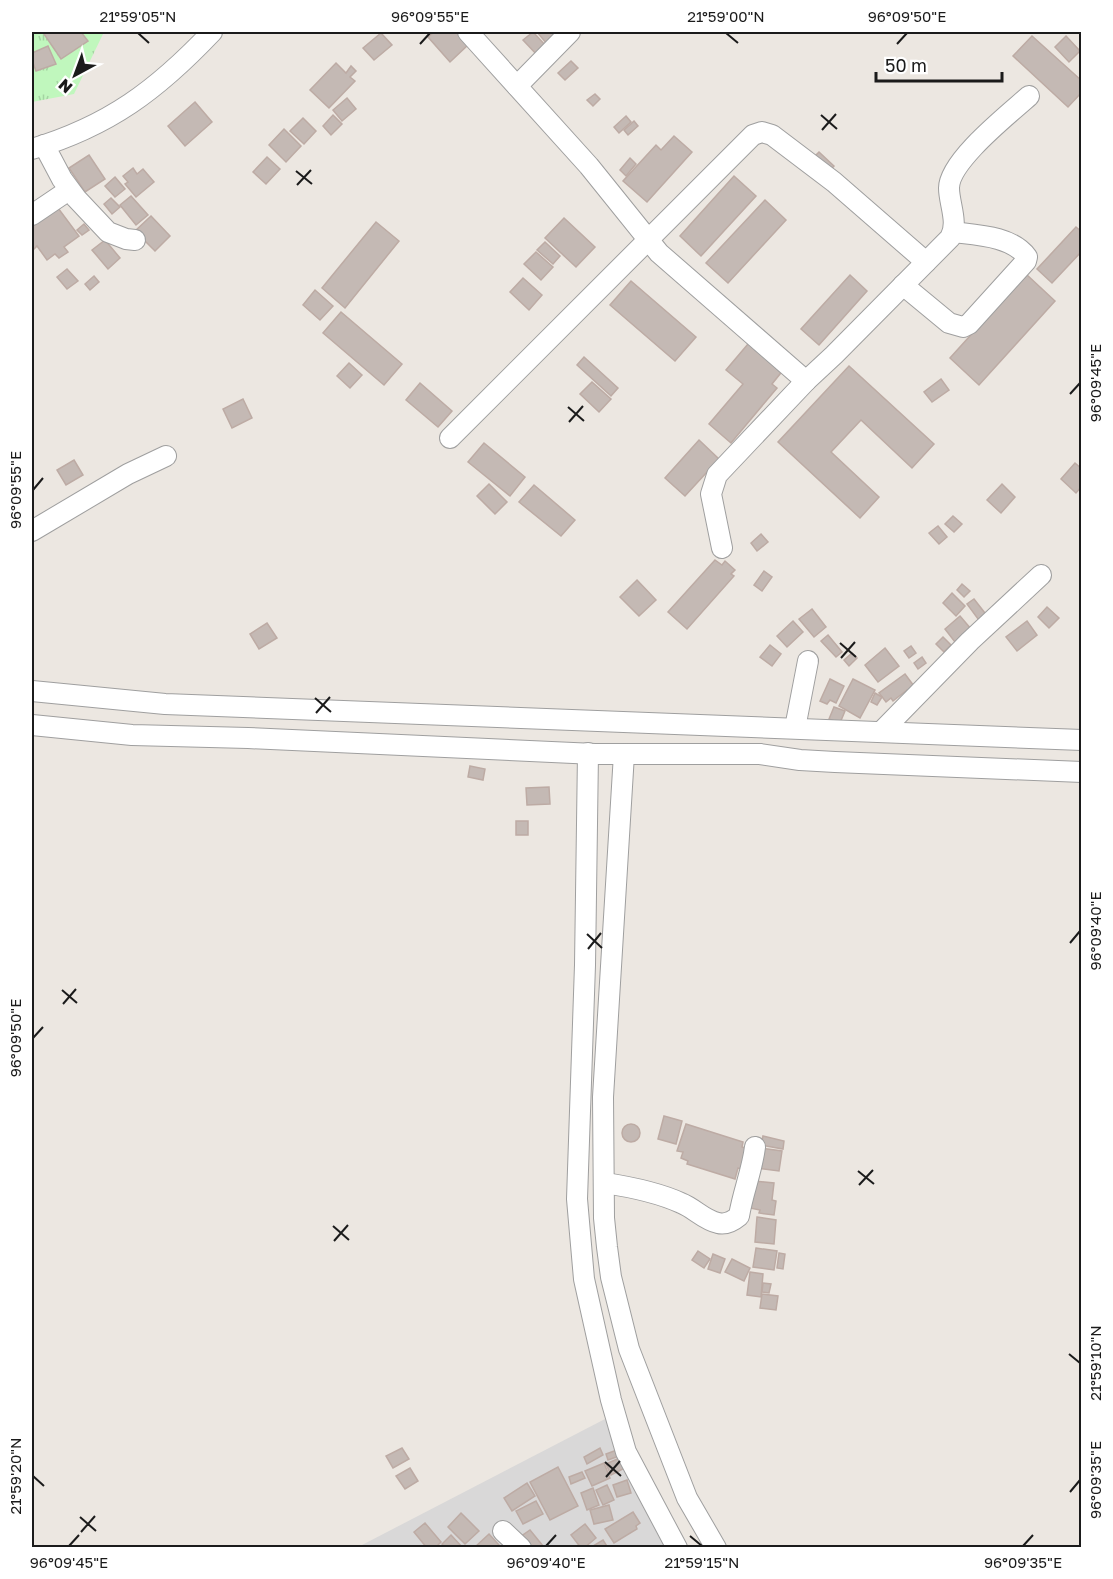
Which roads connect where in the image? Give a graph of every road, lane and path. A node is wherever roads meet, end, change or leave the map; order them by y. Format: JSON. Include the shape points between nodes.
{"nodes":[{"id":1,"x":212,"y":32,"type":"edge"},
{"id":2,"x":468,"y":32,"type":"edge"},
{"id":3,"x":570,"y":32,"type":"edge"},
{"id":4,"x":517,"y":86,"type":"junction"},
{"id":5,"x":1029,"y":96,"type":"dead end"},
{"id":6,"x":38,"y":147,"type":"edge"},
{"id":7,"x":69,"y":189,"type":"junction"},
{"id":8,"x":32,"y":215,"type":"edge"},
{"id":9,"x":953,"y":232,"type":"junction"},
{"id":10,"x":135,"y":240,"type":"dead end"},
{"id":11,"x":649,"y":240,"type":"junction"},
{"id":12,"x":926,"y":262,"type":"junction"},
{"id":13,"x":903,"y":285,"type":"junction"},
{"id":14,"x":806,"y":381,"type":"junction"},
{"id":15,"x":450,"y":438,"type":"dead end"},
{"id":16,"x":166,"y":456,"type":"dead end"},
{"id":17,"x":32,"y":531,"type":"edge"},
{"id":18,"x":722,"y":548,"type":"dead end"},
{"id":19,"x":1041,"y":575,"type":"dead end"},
{"id":20,"x":808,"y":661,"type":"dead end"},
{"id":21,"x":32,"y":691,"type":"edge"},
{"id":22,"x":32,"y":725,"type":"edge"},
{"id":23,"x":795,"y":728,"type":"junction"},
{"id":24,"x":882,"y":731,"type":"junction"},
{"id":25,"x":1082,"y":740,"type":"edge"},
{"id":26,"x":592,"y":754,"type":"junction"},
{"id":27,"x":621,"y":754,"type":"junction"},
{"id":28,"x":1082,"y":772,"type":"edge"},
{"id":29,"x":755,"y":1147,"type":"dead end"},
{"id":30,"x":605,"y":1183,"type":"junction"},
{"id":31,"x":503,"y":1531,"type":"dead end"},
{"id":32,"x":695,"y":1543,"type":"edge"},
{"id":33,"x":521,"y":1548,"type":"edge"}],
"edges":[{"from":1,"to":6,"type":"street","via":[[133,103],[86,130]]},
{"from":2,"to":4,"type":"street"},
{"from":3,"to":4,"type":"street"},
{"from":4,"to":11,"type":"street"},
{"from":5,"to":9,"type":"street","via":[[954,169],[949,188]]},
{"from":6,"to":7,"type":"street"},
{"from":7,"to":8,"type":"street"},
{"from":7,"to":10,"type":"street","via":[[108,232]]},
{"from":9,"to":12,"type":"street"},
{"from":9,"to":13,"type":"street","via":[[1004,241],[1017,247],[1027,257],[1026,261],[963,327],[949,323]]},
{"from":11,"to":12,"type":"street","via":[[744,143],[762,132],[772,135],[834,182]]},
{"from":11,"to":14,"type":"street"},
{"from":11,"to":15,"type":"street"},
{"from":12,"to":13,"type":"street"},
{"from":13,"to":14,"type":"street"},
{"from":14,"to":18,"type":"street","via":[[717,475],[711,494]]},
{"from":16,"to":17,"type":"street"},
{"from":19,"to":24,"type":"street"},
{"from":20,"to":23,"type":"street"},
{"from":21,"to":23,"type":"street","via":[[165,704]]},
{"from":22,"to":26,"type":"street","via":[[132,735]]},
{"from":23,"to":24,"type":"street"},
{"from":24,"to":25,"type":"street"},
{"from":26,"to":27,"type":"street"},
{"from":26,"to":32,"type":"street","via":[[576,1199],[584,1279],[626,1452]]},
{"from":27,"to":28,"type":"street","via":[[760,754],[824,762]]},
{"from":27,"to":30,"type":"street","via":[[605,1042]]},
{"from":29,"to":30,"type":"street","via":[[739,1216],[731,1222],[719,1223],[683,1203],[651,1192]]},
{"from":30,"to":32,"type":"street","via":[[604,1218],[611,1277],[629,1349],[687,1498]]},
{"from":31,"to":33,"type":"street"}]}
